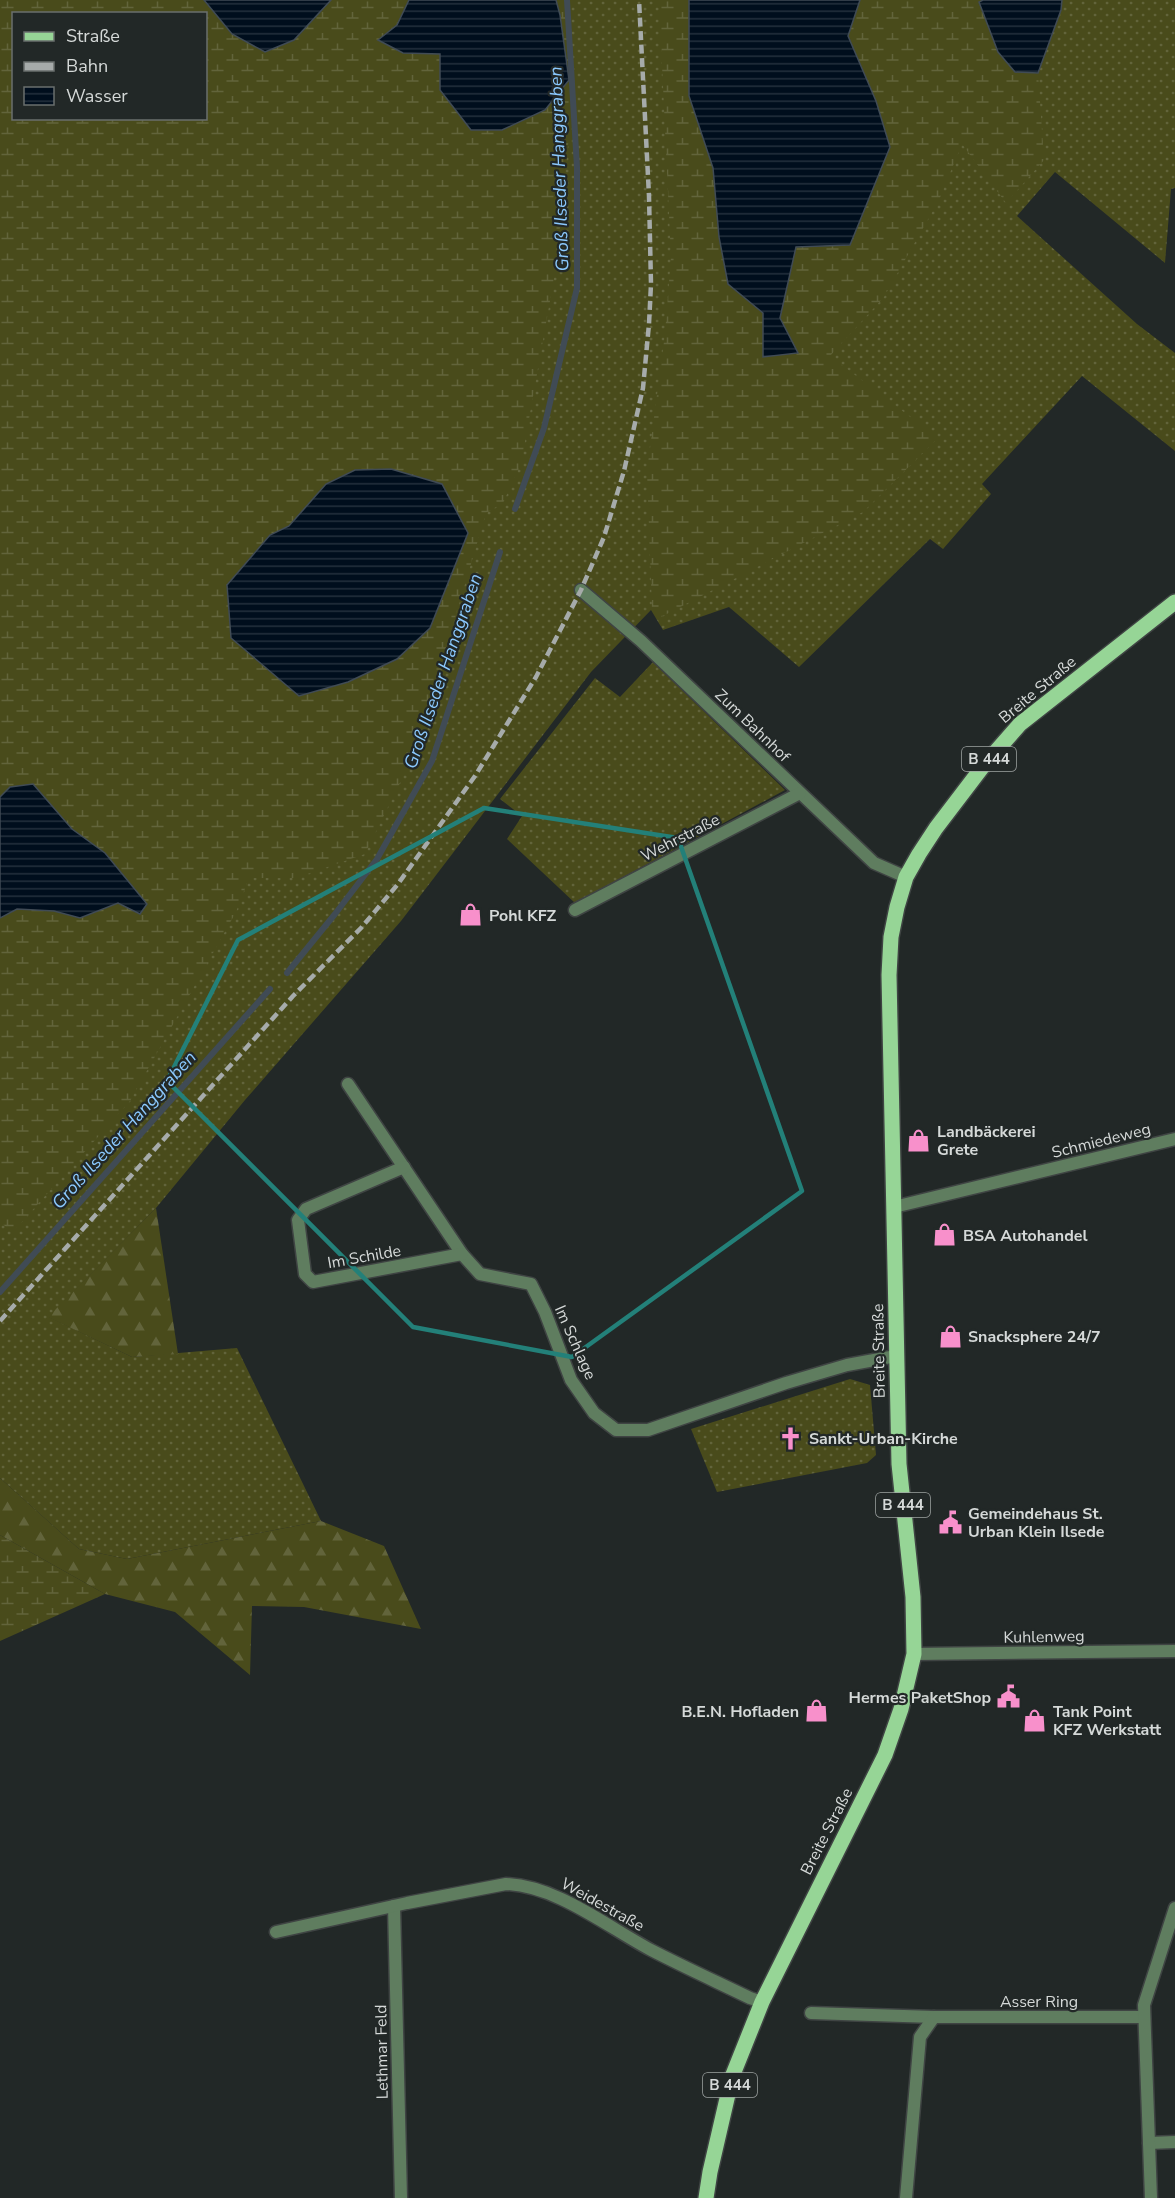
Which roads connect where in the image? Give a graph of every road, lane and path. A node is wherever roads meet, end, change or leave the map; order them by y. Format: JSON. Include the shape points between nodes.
{"nodes":[{"id":1,"x":581,"y":590,"type":"dead end"},
{"id":2,"x":1175,"y":602,"type":"edge"},
{"id":3,"x":800,"y":793,"type":"junction"},
{"id":4,"x":906,"y":877,"type":"junction"},
{"id":5,"x":575,"y":910,"type":"dead end"},
{"id":6,"x":348,"y":1084,"type":"dead end"},
{"id":7,"x":1175,"y":1139,"type":"edge"},
{"id":8,"x":404,"y":1167,"type":"junction"},
{"id":9,"x":894,"y":1207,"type":"junction"},
{"id":10,"x":462,"y":1254,"type":"junction"},
{"id":11,"x":896,"y":1356,"type":"junction"},
{"id":12,"x":1175,"y":1651,"type":"edge"},
{"id":13,"x":914,"y":1654,"type":"junction"},
{"id":14,"x":394,"y":1906,"type":"junction"},
{"id":15,"x":1175,"y":1908,"type":"edge"},
{"id":16,"x":276,"y":1932,"type":"dead end"},
{"id":17,"x":762,"y":2002,"type":"junction"},
{"id":18,"x":811,"y":2013,"type":"dead end"},
{"id":19,"x":934,"y":2017,"type":"junction"},
{"id":20,"x":1144,"y":2017,"type":"junction"},
{"id":21,"x":1175,"y":2142,"type":"edge"},
{"id":22,"x":1149,"y":2143,"type":"junction"},
{"id":23,"x":400,"y":2198,"type":"edge"},
{"id":24,"x":706,"y":2198,"type":"edge"},
{"id":25,"x":906,"y":2198,"type":"edge"},
{"id":26,"x":1151,"y":2198,"type":"edge"}],
"edges":[{"from":1,"to":3,"type":"street","name":"Zum Bahnhof","via":[[641,641]]},
{"from":2,"to":4,"type":"main road","name":"Breite Straße","number":"B 444","via":[[1020,724],[936,828]]},
{"from":3,"to":4,"type":"street","name":"Zum Bahnhof","via":[[874,863]]},
{"from":3,"to":5,"type":"street","name":"Wehrstraße"},
{"from":4,"to":9,"type":"main road","name":"Breite Straße","number":"B 444","via":[[891,937],[889,975]]},
{"from":6,"to":8,"type":"street","name":"Im Schlage"},
{"from":7,"to":9,"type":"street","name":"Schmiedeweg"},
{"from":8,"to":10,"type":"street","name":"Im Schlage"},
{"from":8,"to":10,"type":"street","name":"Im Schilde","via":[[306,1209],[298,1220],[305,1274],[313,1282]]},
{"from":9,"to":11,"type":"main road","name":"Breite Straße","number":"B 444"},
{"from":10,"to":11,"type":"street","name":"Im Schlage","via":[[480,1274],[531,1284],[571,1380],[594,1413],[616,1430],[648,1430],[796,1380]]},
{"from":11,"to":13,"type":"main road","name":"Breite Straße","number":"B 444","via":[[899,1464],[913,1597]]},
{"from":12,"to":13,"type":"street","name":"Kuhlenweg"},
{"from":13,"to":17,"type":"main road","name":"Breite Straße","number":"B 444","via":[[885,1755]]},
{"from":14,"to":16,"type":"street","name":"Weidestraße"},
{"from":14,"to":17,"type":"street","name":"Weidestraße","via":[[506,1884],[522,1885],[550,1893],[651,1950]]},
{"from":14,"to":23,"type":"street","name":"Lethmar Feld"},
{"from":15,"to":20,"type":"street","via":[[1144,2005]]},
{"from":17,"to":24,"type":"main road","name":"Breite Straße","number":"B 444","via":[[732,2077]]},
{"from":18,"to":19,"type":"street","name":"Asser Ring"},
{"from":19,"to":20,"type":"street","name":"Asser Ring"},
{"from":19,"to":25,"type":"street","via":[[921,2037]]},
{"from":20,"to":22,"type":"street"},
{"from":21,"to":22,"type":"street"},
{"from":22,"to":26,"type":"street"}]}
